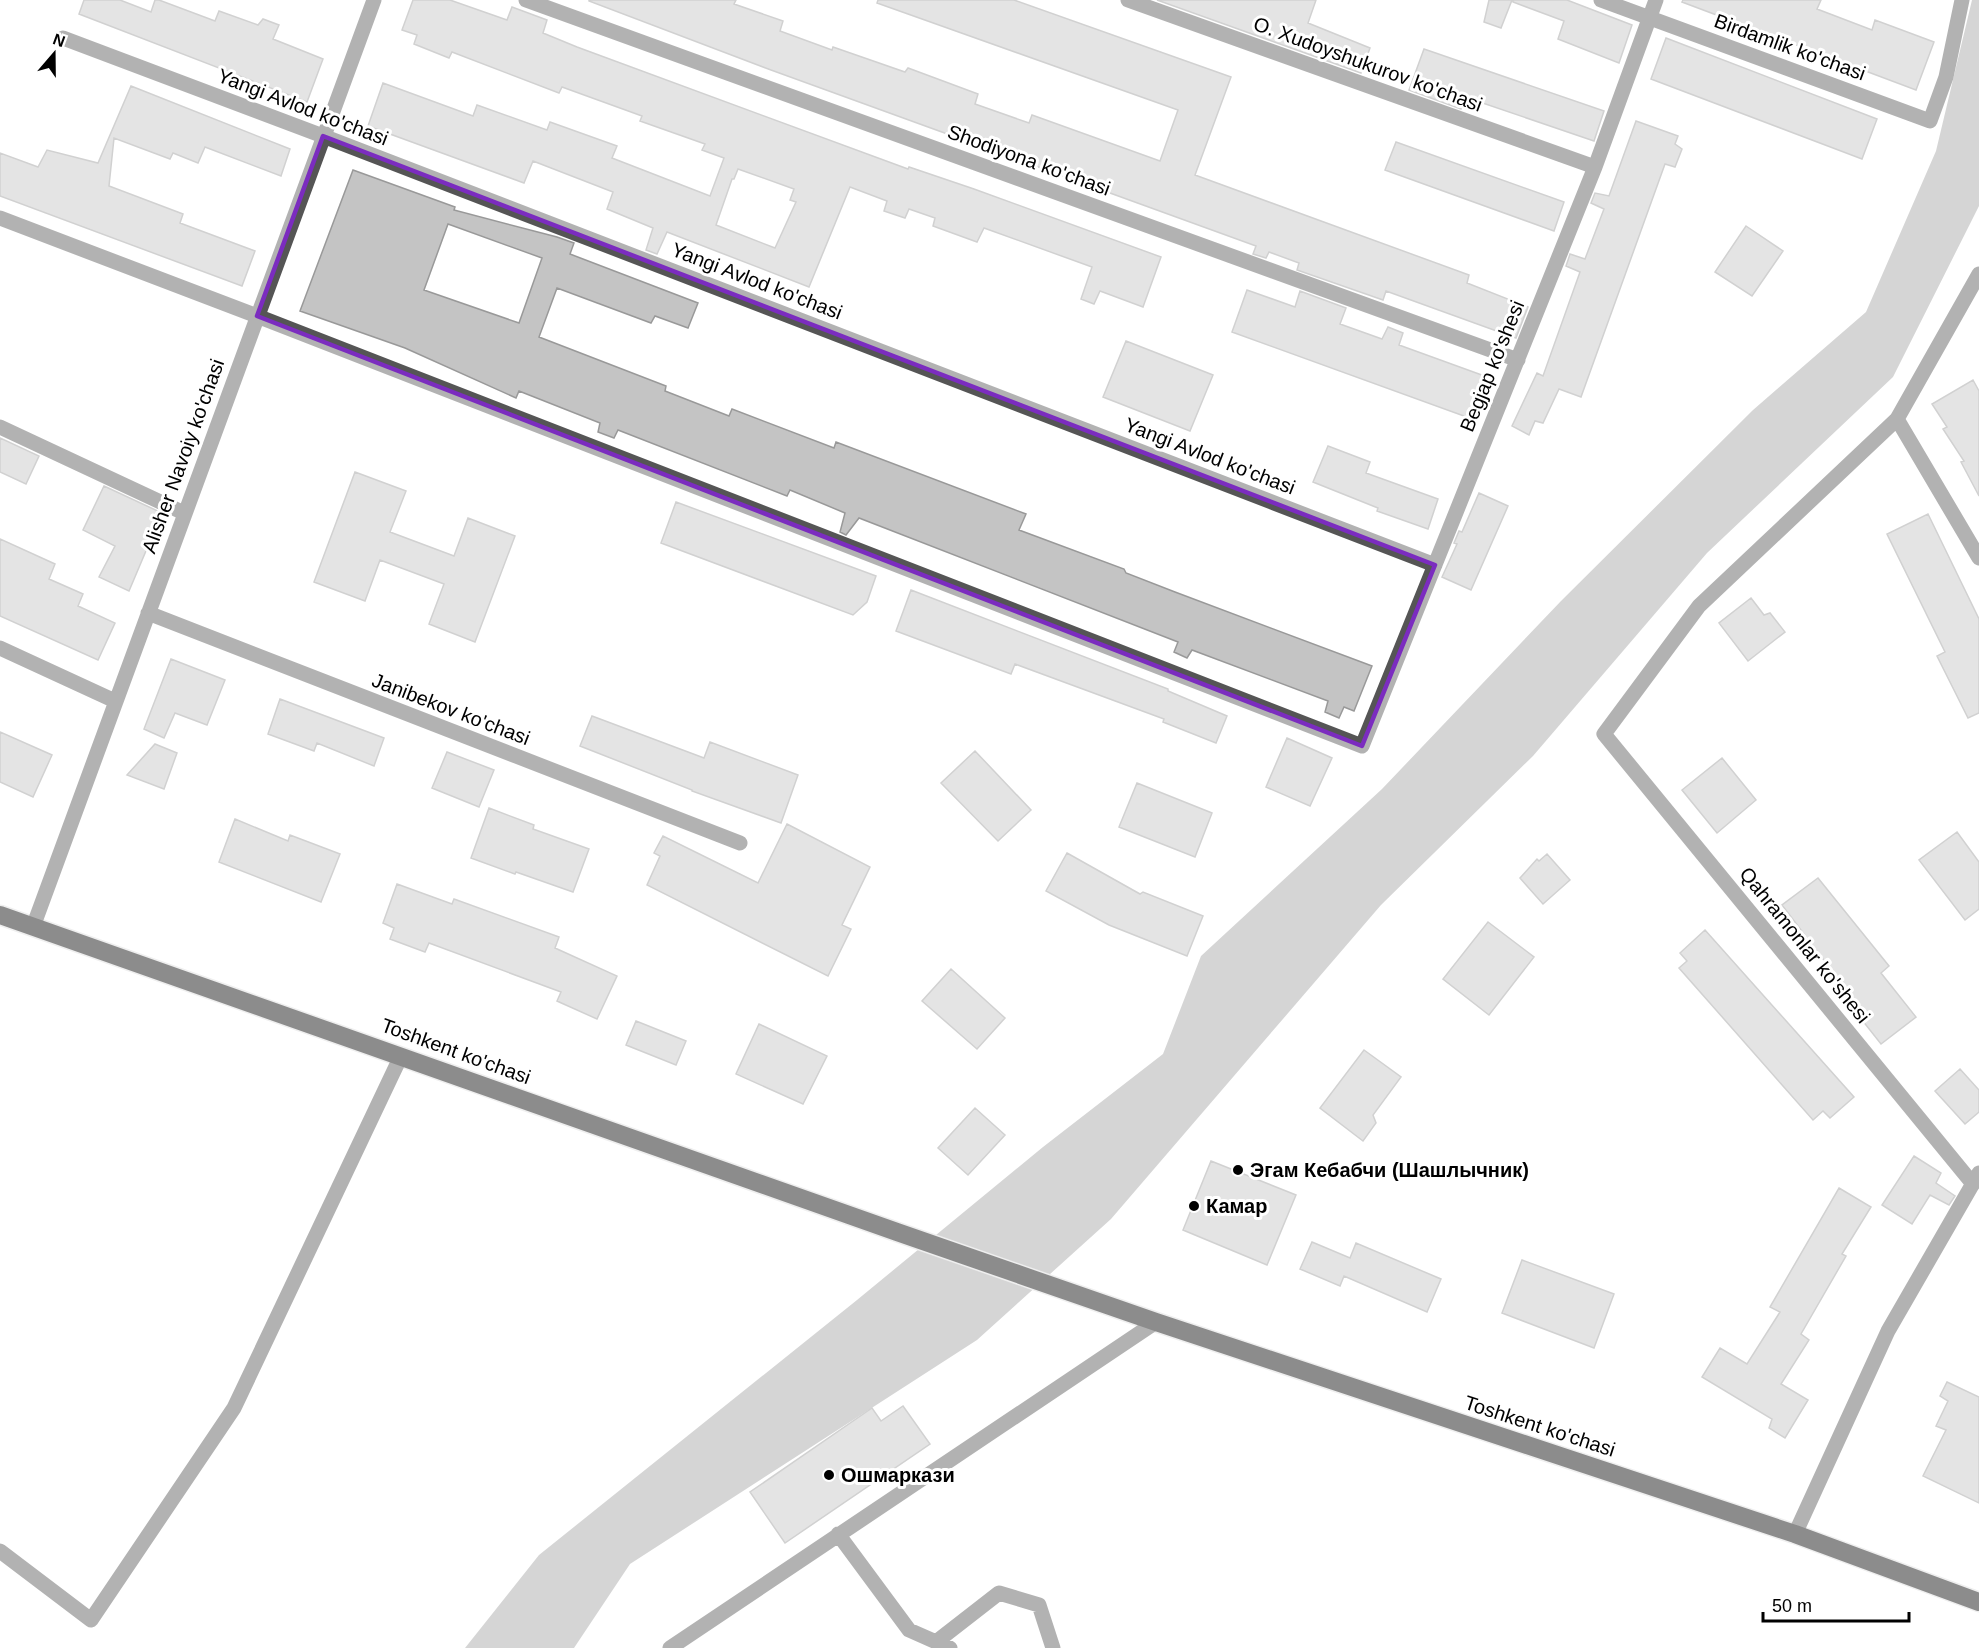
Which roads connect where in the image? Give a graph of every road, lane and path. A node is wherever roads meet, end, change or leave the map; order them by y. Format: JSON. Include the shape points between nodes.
{"nodes":[{"id":1,"x":374,"y":0,"type":"edge"},
{"id":2,"x":526,"y":0,"type":"edge"},
{"id":3,"x":1128,"y":0,"type":"edge"},
{"id":4,"x":1601,"y":0,"type":"edge"},
{"id":5,"x":1656,"y":0,"type":"edge"},
{"id":6,"x":1962,"y":0,"type":"edge"},
{"id":7,"x":1649,"y":19,"type":"junction"},
{"id":8,"x":63,"y":38,"type":"dead end"},
{"id":9,"x":323,"y":136,"type":"junction"},
{"id":10,"x":1595,"y":167,"type":"junction"},
{"id":11,"x":0,"y":219,"type":"edge"},
{"id":12,"x":1979,"y":274,"type":"edge"},
{"id":13,"x":257,"y":316,"type":"junction"},
{"id":14,"x":1518,"y":360,"type":"junction"},
{"id":15,"x":1897,"y":419,"type":"junction"},
{"id":16,"x":0,"y":427,"type":"edge"},
{"id":17,"x":184,"y":513,"type":"junction"},
{"id":18,"x":1979,"y":558,"type":"edge"},
{"id":19,"x":1435,"y":565,"type":"junction"},
{"id":20,"x":148,"y":613,"type":"junction"},
{"id":21,"x":0,"y":648,"type":"edge"},
{"id":22,"x":116,"y":701,"type":"junction"},
{"id":23,"x":740,"y":843,"type":"dead end"},
{"id":24,"x":0,"y":915,"type":"edge"},
{"id":25,"x":33,"y":927,"type":"junction"},
{"id":26,"x":401,"y":1056,"type":"junction"},
{"id":27,"x":1976,"y":1179,"type":"edge"},
{"id":28,"x":1156,"y":1322,"type":"junction"},
{"id":29,"x":838,"y":1534,"type":"junction"},
{"id":30,"x":1795,"y":1534,"type":"junction"},
{"id":31,"x":0,"y":1551,"type":"edge"},
{"id":32,"x":1979,"y":1602,"type":"edge"},
{"id":33,"x":943,"y":1645,"type":"edge"},
{"id":34,"x":670,"y":1648,"type":"edge"},
{"id":35,"x":1053,"y":1648,"type":"edge"}],
"edges":[{"from":1,"to":9,"type":"street","name":"Alisher Navoiy ko'chasi"},
{"from":2,"to":14,"type":"street","name":"Shodiyona ko'chasi"},
{"from":3,"to":10,"type":"street","name":"O. Xudoyshukurov ko'chasi"},
{"from":4,"to":7,"type":"street","name":"Birdamlik ko'chasi"},
{"from":5,"to":7,"type":"street","name":"Begjap ko'shesi"},
{"from":6,"to":7,"type":"street","name":"Birdamlik ko'chasi","via":[[1946,76],[1930,121]]},
{"from":7,"to":10,"type":"street","name":"Begjap ko'shesi"},
{"from":8,"to":9,"type":"street","name":"Yangi Avlod ko'chasi"},
{"from":9,"to":13,"type":"street","name":"Alisher Navoiy ko'chasi"},
{"from":9,"to":19,"type":"street","name":"Yangi Avlod ko'chasi"},
{"from":10,"to":14,"type":"street","name":"Begjap ko'shesi"},
{"from":11,"to":13,"type":"street"},
{"from":12,"to":15,"type":"street"},
{"from":13,"to":17,"type":"street","name":"Alisher Navoiy ko'chasi"},
{"from":13,"to":19,"type":"street","name":"Begjap ko'shesi","via":[[1362,746]]},
{"from":14,"to":19,"type":"street","name":"Begjap ko'shesi"},
{"from":15,"to":18,"type":"street"},
{"from":15,"to":27,"type":"street","name":"Qahramonlar ko'shesi","via":[[1699,606],[1604,734]]},
{"from":16,"to":17,"type":"street"},
{"from":17,"to":20,"type":"street","name":"Alisher Navoiy ko'chasi"},
{"from":20,"to":22,"type":"street","name":"Alisher Navoiy ko'chasi"},
{"from":20,"to":23,"type":"street","name":"Janibekov ko'chasi"},
{"from":21,"to":22,"type":"street"},
{"from":22,"to":25,"type":"street","name":"Alisher Navoiy ko'chasi"},
{"from":24,"to":25,"type":"highway","name":"Toshkent ko'chasi"},
{"from":25,"to":26,"type":"highway","name":"Toshkent ko'chasi"},
{"from":26,"to":28,"type":"highway","name":"Toshkent ko'chasi"},
{"from":26,"to":31,"type":"street","via":[[234,1408],[91,1620]]},
{"from":27,"to":30,"type":"street","via":[[1888,1331]]},
{"from":28,"to":29,"type":"street"},
{"from":28,"to":30,"type":"highway","name":"Toshkent ko'chasi"},
{"from":29,"to":33,"type":"street","via":[[909,1630]]},
{"from":29,"to":34,"type":"street"},
{"from":30,"to":32,"type":"highway","name":"Toshkent ko'chasi"},
{"from":33,"to":35,"type":"street","via":[[999,1593],[1039,1605]]}]}
